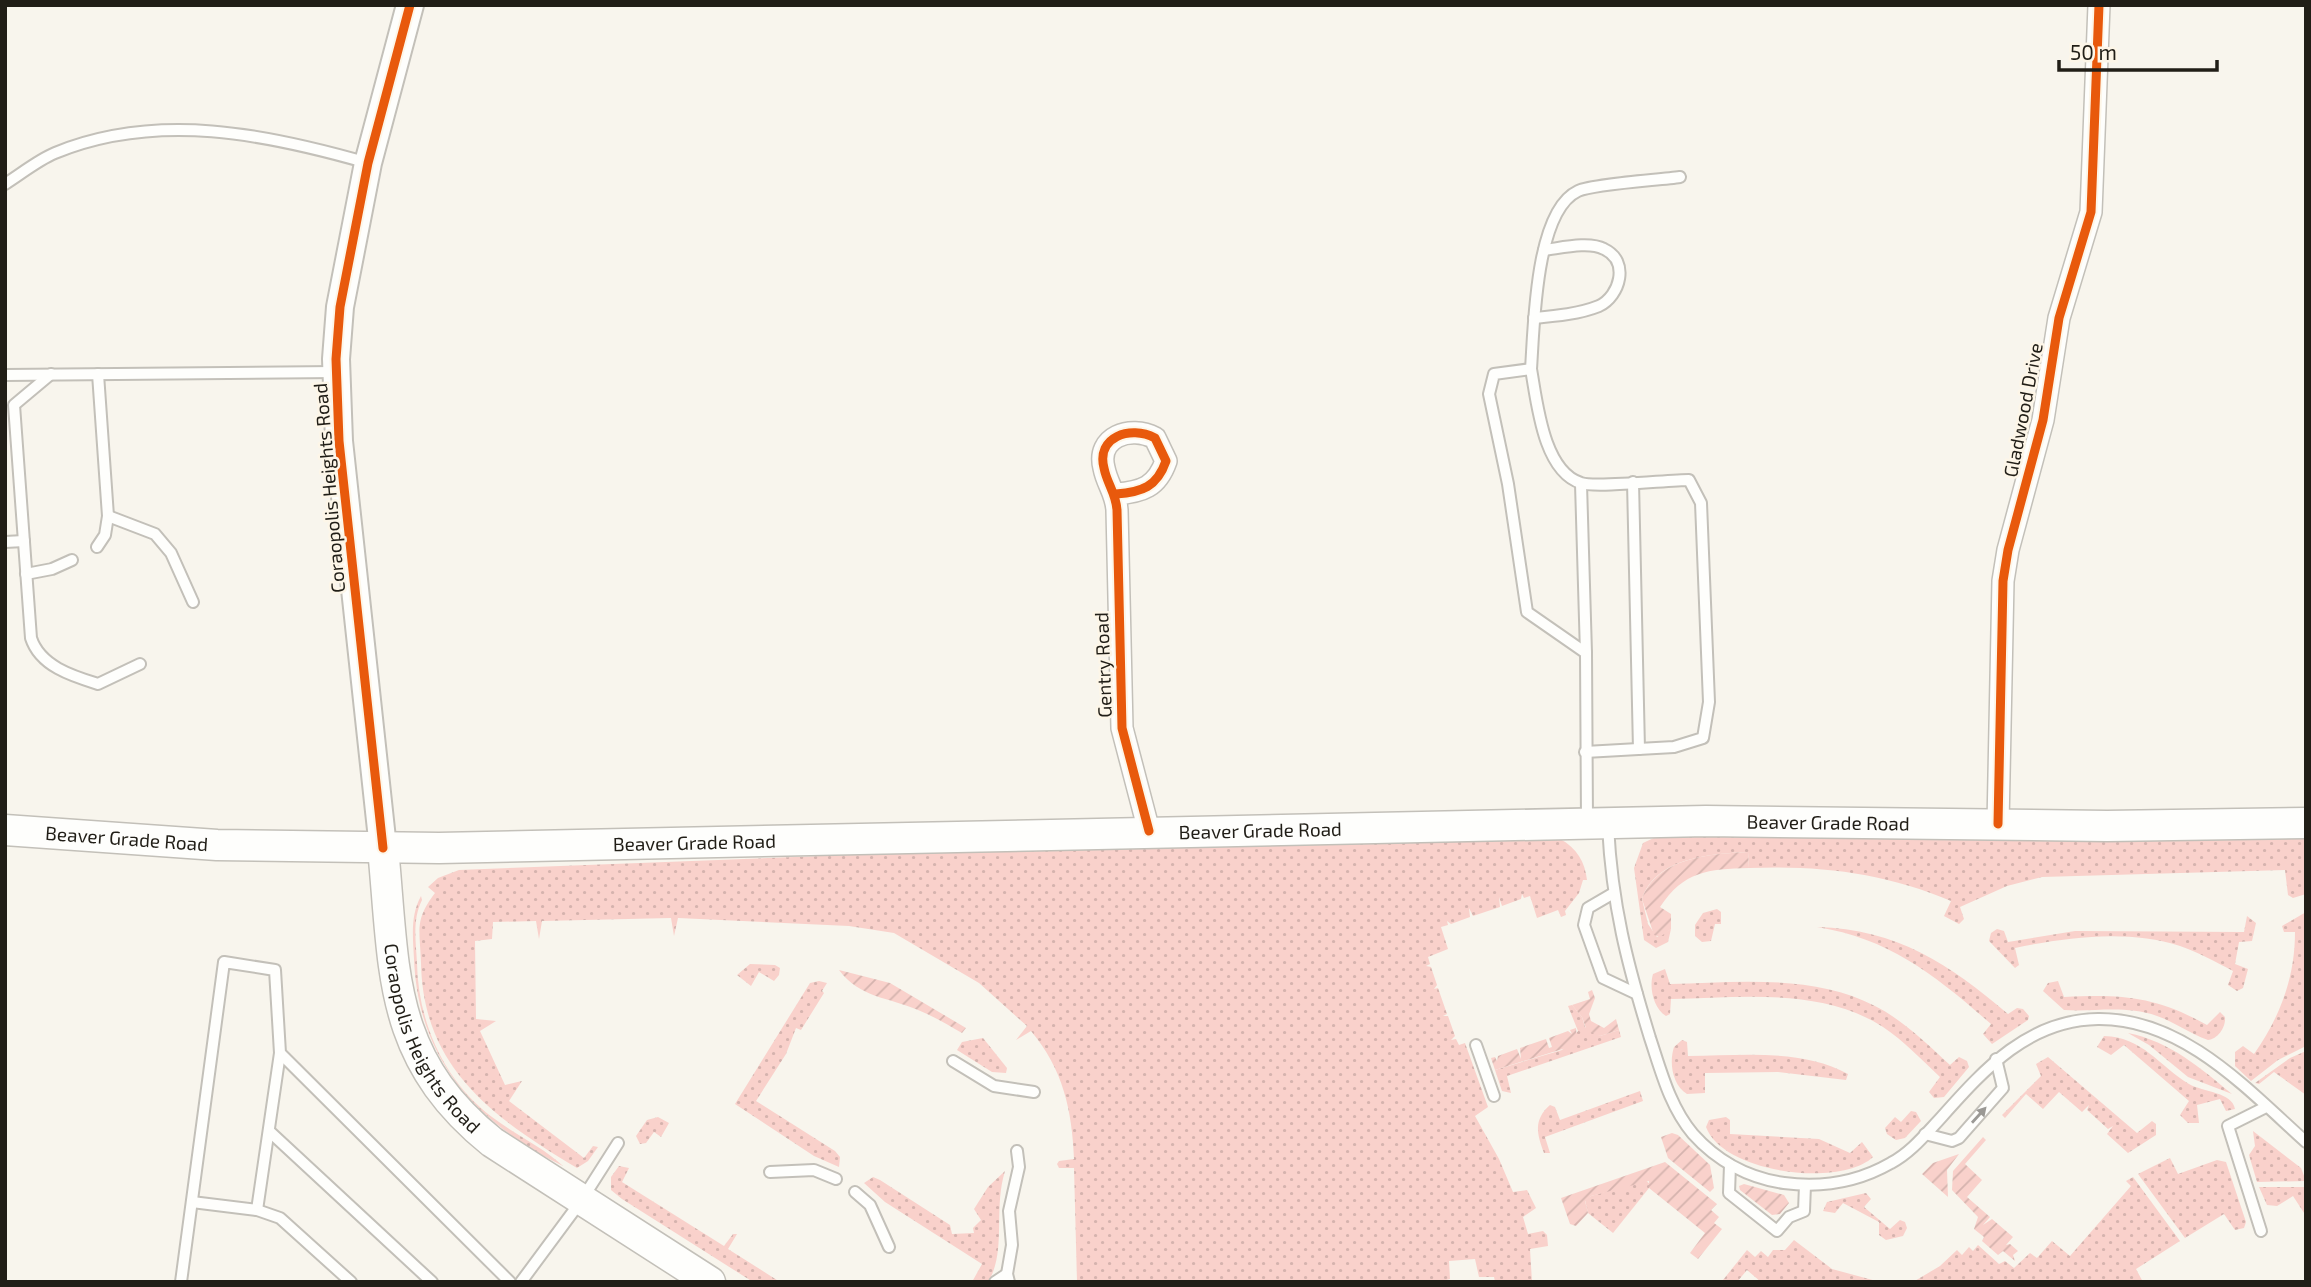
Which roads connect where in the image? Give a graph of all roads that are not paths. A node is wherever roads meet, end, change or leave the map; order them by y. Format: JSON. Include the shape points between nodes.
{"nodes":[{"id":1,"x":410,"y":5,"type":"edge"},
{"id":2,"x":2099,"y":5,"type":"edge"},
{"id":3,"x":368,"y":163,"type":"junction"},
{"id":4,"x":1681,"y":177,"type":"dead end"},
{"id":5,"x":5,"y":184,"type":"edge"},
{"id":6,"x":1544,"y":250,"type":"junction"},
{"id":7,"x":1534,"y":318,"type":"junction"},
{"id":8,"x":1531,"y":369,"type":"junction"},
{"id":9,"x":336,"y":372,"type":"junction"},
{"id":10,"x":51,"y":374,"type":"junction"},
{"id":11,"x":98,"y":374,"type":"junction"},
{"id":12,"x":5,"y":375,"type":"edge"},
{"id":13,"x":9,"y":403,"type":"edge"},
{"id":14,"x":1633,"y":482,"type":"junction"},
{"id":15,"x":1581,"y":484,"type":"junction"},
{"id":16,"x":1116,"y":494,"type":"dead end"},
{"id":17,"x":108,"y":516,"type":"junction"},
{"id":18,"x":24,"y":541,"type":"junction"},
{"id":19,"x":5,"y":542,"type":"edge"},
{"id":20,"x":97,"y":547,"type":"dead end"},
{"id":21,"x":72,"y":559,"type":"dead end"},
{"id":22,"x":26,"y":573,"type":"junction"},
{"id":23,"x":193,"y":602,"type":"dead end"},
{"id":24,"x":1586,"y":653,"type":"junction"},
{"id":25,"x":141,"y":664,"type":"dead end"},
{"id":26,"x":1639,"y":749,"type":"junction"},
{"id":27,"x":1585,"y":752,"type":"junction"},
{"id":28,"x":1597,"y":823,"type":"junction"},
{"id":29,"x":2306,"y":823,"type":"edge"},
{"id":30,"x":1998,"y":824,"type":"junction"},
{"id":31,"x":5,"y":830,"type":"edge"},
{"id":32,"x":1149,"y":831,"type":"junction"},
{"id":33,"x":383,"y":848,"type":"junction"},
{"id":34,"x":1612,"y":894,"type":"junction"},
{"id":35,"x":1637,"y":994,"type":"junction"},
{"id":36,"x":1476,"y":1045,"type":"dead end"},
{"id":37,"x":280,"y":1053,"type":"junction"},
{"id":38,"x":1996,"y":1059,"type":"junction"},
{"id":39,"x":953,"y":1061,"type":"dead end"},
{"id":40,"x":1034,"y":1092,"type":"dead end"},
{"id":41,"x":1494,"y":1096,"type":"dead end"},
{"id":42,"x":2266,"y":1107,"type":"junction"},
{"id":43,"x":269,"y":1131,"type":"junction"},
{"id":44,"x":1925,"y":1134,"type":"junction"},
{"id":45,"x":2306,"y":1142,"type":"edge"},
{"id":46,"x":618,"y":1143,"type":"dead end"},
{"id":47,"x":1017,"y":1151,"type":"dead end"},
{"id":48,"x":1730,"y":1165,"type":"junction"},
{"id":49,"x":770,"y":1171,"type":"dead end"},
{"id":50,"x":836,"y":1179,"type":"dead end"},
{"id":51,"x":1805,"y":1185,"type":"junction"},
{"id":52,"x":855,"y":1192,"type":"dead end"},
{"id":53,"x":581,"y":1201,"type":"junction"},
{"id":54,"x":192,"y":1202,"type":"junction"},
{"id":55,"x":257,"y":1210,"type":"junction"},
{"id":56,"x":2261,"y":1231,"type":"dead end"},
{"id":57,"x":889,"y":1247,"type":"dead end"},
{"id":58,"x":1008,"y":1278,"type":"edge"},
{"id":59,"x":181,"y":1282,"type":"edge"},
{"id":60,"x":351,"y":1282,"type":"edge"},
{"id":61,"x":432,"y":1282,"type":"edge"},
{"id":62,"x":510,"y":1282,"type":"edge"},
{"id":63,"x":521,"y":1282,"type":"edge"},
{"id":64,"x":710,"y":1282,"type":"edge"},
{"id":65,"x":995,"y":1282,"type":"edge"}],
"edges":[{"from":1,"to":3,"type":"street","name":"Coraopolis Heights Road"},
{"from":2,"to":30,"type":"street","name":"Gladwood Drive","via":[[2091,212],[2059,318],[2043,420],[2003,581]]},
{"from":3,"to":5,"type":"lane","via":[[291,141],[187,128],[130,132],[54,153]]},
{"from":3,"to":9,"type":"street","name":"Coraopolis Heights Road","via":[[340,307]]},
{"from":4,"to":6,"type":"lane","via":[[1578,191],[1557,212]]},
{"from":6,"to":7,"type":"lane"},
{"from":6,"to":7,"type":"lane","via":[[1604,248],[1621,277],[1616,292],[1601,305]]},
{"from":7,"to":8,"type":"lane"},
{"from":8,"to":15,"type":"lane","via":[[1543,433],[1561,471]]},
{"from":8,"to":24,"type":"lane","via":[[1494,374],[1489,394],[1527,612]]},
{"from":9,"to":11,"type":"lane"},
{"from":9,"to":33,"type":"street","name":"Coraopolis Heights Road","via":[[341,463]]},
{"from":10,"to":11,"type":"lane"},
{"from":10,"to":12,"type":"lane"},
{"from":10,"to":13,"type":"lane"},
{"from":11,"to":17,"type":"lane"},
{"from":13,"to":18,"type":"lane"},
{"from":14,"to":15,"type":"lane"},
{"from":14,"to":26,"type":"lane"},
{"from":14,"to":26,"type":"lane","via":[[1689,480],[1701,503],[1709,702],[1703,738],[1674,747]]},
{"from":15,"to":24,"type":"lane"},
{"from":16,"to":32,"type":"street","name":"Gentry Road","via":[[1122,728]]},
{"from":17,"to":20,"type":"lane","via":[[105,536]]},
{"from":17,"to":23,"type":"lane","via":[[155,534],[171,553]]},
{"from":18,"to":19,"type":"lane"},
{"from":18,"to":22,"type":"lane"},
{"from":21,"to":22,"type":"lane","via":[[52,569]]},
{"from":22,"to":25,"type":"lane","via":[[31,638],[46,661],[98,684]]},
{"from":24,"to":27,"type":"lane"},
{"from":26,"to":27,"type":"lane"},
{"from":27,"to":28,"type":"lane"},
{"from":28,"to":30,"type":"main road","name":"Beaver Grade Road"},
{"from":28,"to":32,"type":"main road","name":"Beaver Grade Road"},
{"from":28,"to":34,"type":"lane"},
{"from":29,"to":30,"type":"main road","name":"Beaver Grade Road"},
{"from":31,"to":33,"type":"main road","name":"Beaver Grade Road","via":[[217,845]]},
{"from":32,"to":33,"type":"main road","name":"Beaver Grade Road"},
{"from":33,"to":53,"type":"main road","name":"Coraopolis Heights Road","via":[[398,993],[424,1066],[466,1121]]},
{"from":34,"to":35,"type":"lane"},
{"from":34,"to":35,"type":"lane","via":[[1588,908],[1584,925],[1603,978]]},
{"from":35,"to":48,"type":"lane","via":[[1674,1103],[1692,1133]]},
{"from":36,"to":41,"type":"lane"},
{"from":37,"to":43,"type":"lane"},
{"from":37,"to":54,"type":"lane","via":[[275,970],[224,962]]},
{"from":37,"to":62,"type":"lane"},
{"from":38,"to":42,"type":"lane","via":[[2057,1026],[2121,1020],[2166,1032],[2187,1044]]},
{"from":38,"to":44,"type":"lane"},
{"from":44,"to":38,"type":"lane","one_way":true,"via":[[1952,1142],[1959,1138],[2003,1088]]},
{"from":39,"to":40,"type":"lane","via":[[994,1086]]},
{"from":42,"to":45,"type":"lane"},
{"from":42,"to":56,"type":"lane","via":[[2228,1126]]},
{"from":43,"to":55,"type":"lane"},
{"from":43,"to":61,"type":"lane"},
{"from":44,"to":51,"type":"lane","via":[[1906,1153],[1870,1173],[1837,1183]]},
{"from":46,"to":53,"type":"lane"},
{"from":47,"to":58,"type":"lane","via":[[1019,1167],[1009,1211],[1012,1256]]},
{"from":48,"to":51,"type":"lane","via":[[1768,1180]]},
{"from":48,"to":51,"type":"lane","via":[[1729,1193],[1777,1231],[1789,1217],[1804,1211]]},
{"from":49,"to":50,"type":"lane","via":[[814,1170]]},
{"from":52,"to":57,"type":"lane","via":[[870,1205]]},
{"from":53,"to":63,"type":"lane"},
{"from":53,"to":64,"type":"main road","name":"Coraopolis Heights Road"},
{"from":54,"to":55,"type":"lane"},
{"from":54,"to":59,"type":"lane"},
{"from":55,"to":60,"type":"lane","via":[[280,1218]]},
{"from":58,"to":65,"type":"lane"}]}
